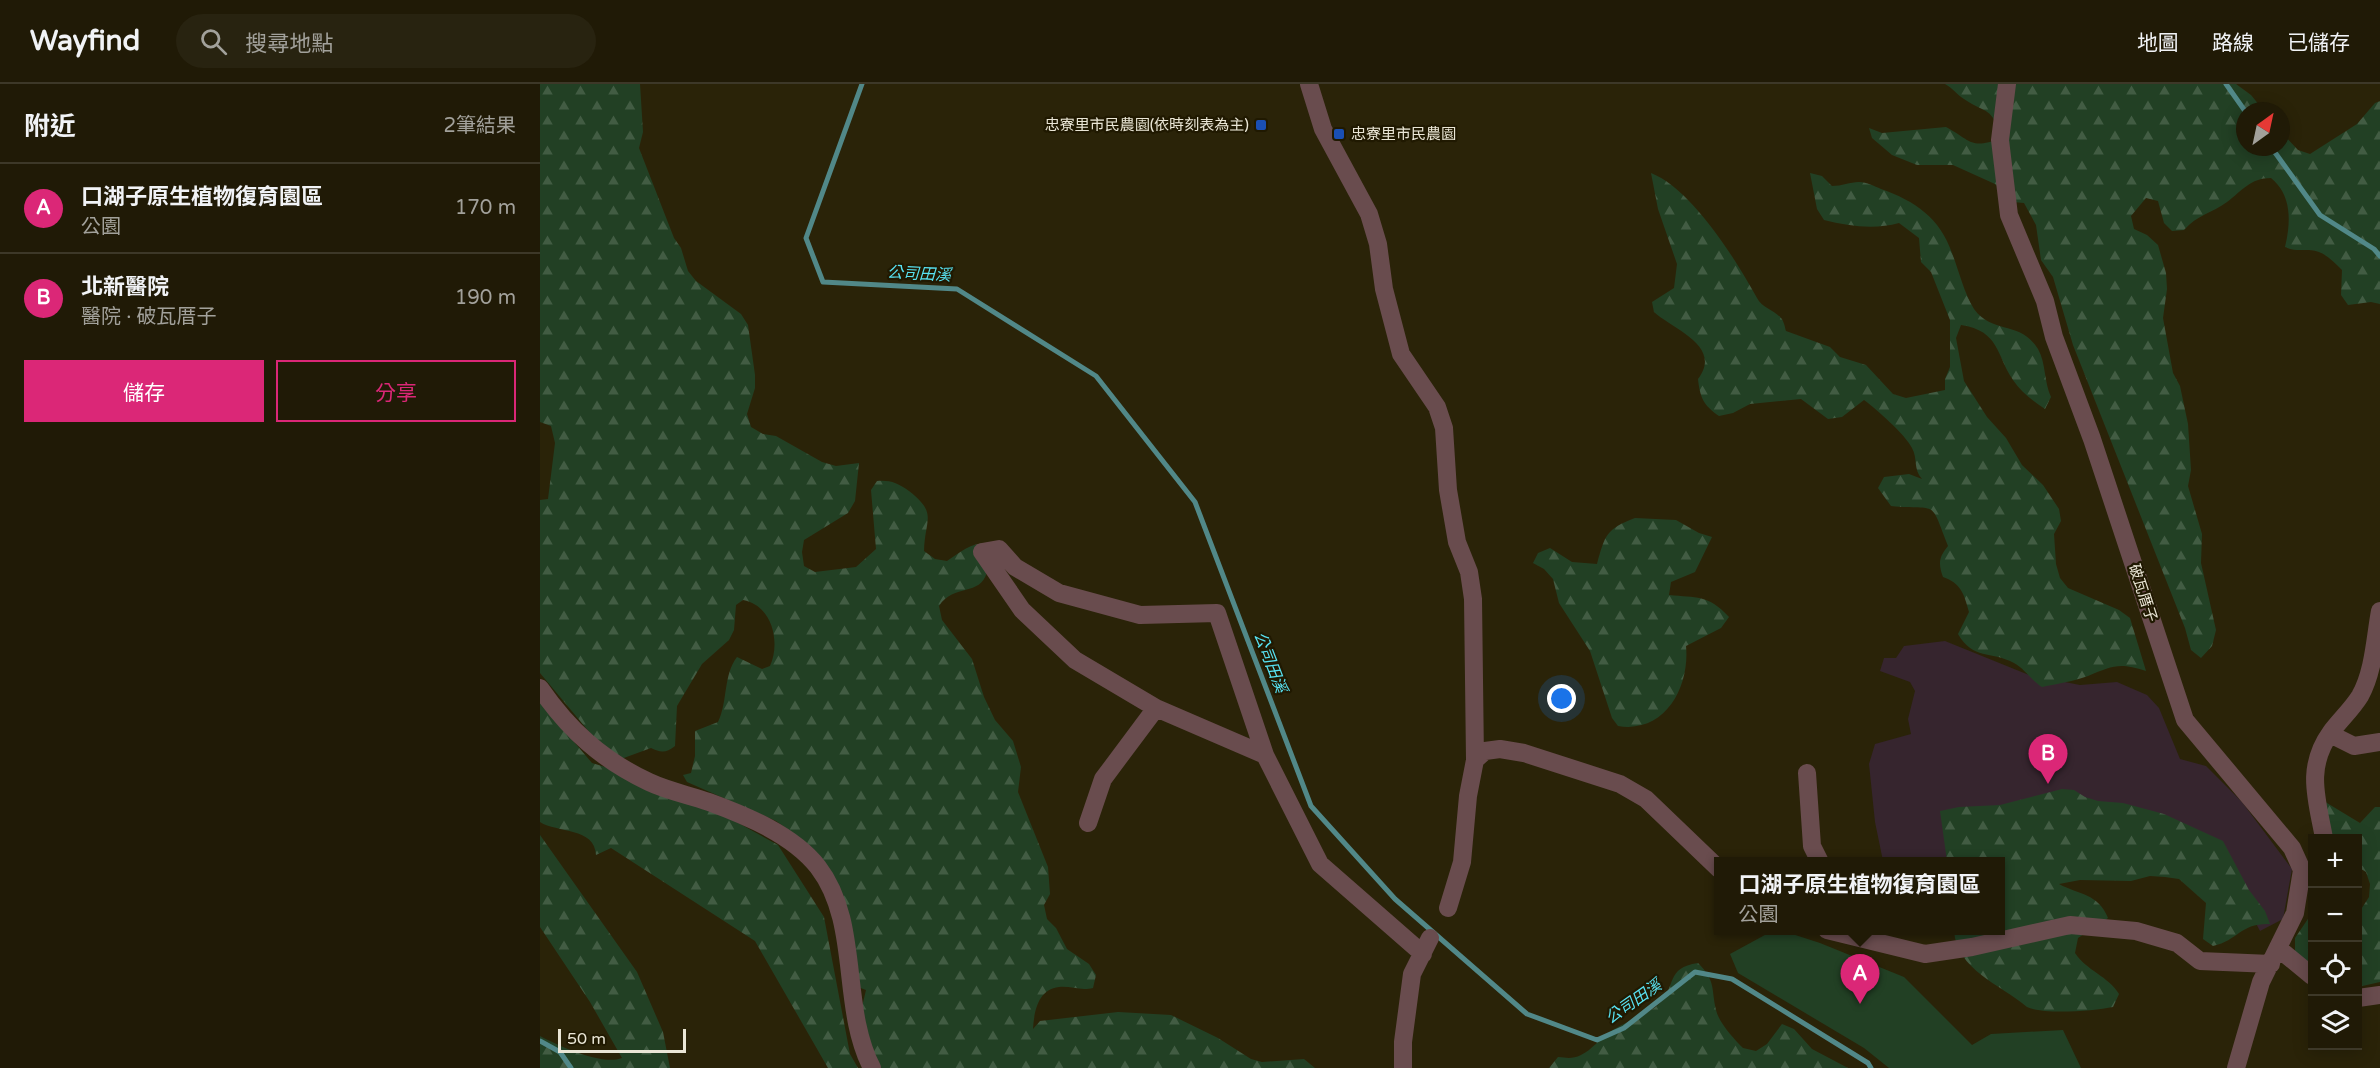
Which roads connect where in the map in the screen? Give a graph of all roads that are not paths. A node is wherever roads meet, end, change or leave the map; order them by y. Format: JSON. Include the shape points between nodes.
{"nodes":[{"id":1,"x":1309,"y":84,"type":"edge"},
{"id":2,"x":2007,"y":84,"type":"edge"},
{"id":3,"x":2380,"y":611,"type":"edge"},
{"id":4,"x":540,"y":688,"type":"edge"},
{"id":5,"x":1156,"y":708,"type":"junction"},
{"id":6,"x":2330,"y":734,"type":"junction"},
{"id":7,"x":2380,"y":742,"type":"edge"},
{"id":8,"x":1265,"y":754,"type":"junction"},
{"id":9,"x":1475,"y":760,"type":"junction"},
{"id":10,"x":1807,"y":773,"type":"dead end"},
{"id":11,"x":1088,"y":823,"type":"dead end"},
{"id":12,"x":2323,"y":834,"type":"edge"},
{"id":13,"x":1818,"y":857,"type":"edge"},
{"id":14,"x":1714,"y":864,"type":"edge"},
{"id":15,"x":2305,"y":886,"type":"edge"},
{"id":16,"x":1448,"y":908,"type":"dead end"},
{"id":17,"x":1867,"y":936,"type":"edge"},
{"id":18,"x":2275,"y":956,"type":"junction"},
{"id":19,"x":2308,"y":973,"type":"edge"},
{"id":20,"x":2380,"y":995,"type":"edge"},
{"id":21,"x":2362,"y":997,"type":"edge"},
{"id":22,"x":872,"y":1068,"type":"edge"},
{"id":23,"x":1403,"y":1068,"type":"edge"},
{"id":24,"x":2236,"y":1068,"type":"edge"}],
"edges":[{"from":1,"to":9,"type":"street","via":[[1323,129],[1369,214],[1401,354],[1437,406],[1444,428],[1456,542],[1469,572],[1473,599]]},
{"from":2,"to":15,"type":"street","name":"破瓦厝子","via":[[2000,140],[2009,215],[2044,301],[2185,720],[2292,848]]},
{"from":3,"to":6,"type":"street","via":[[2369,676],[2360,695]]},
{"from":4,"to":22,"type":"street","via":[[558,715],[611,763],[651,783],[756,822],[793,843],[818,867],[833,895],[842,926],[857,1021]]},
{"from":5,"to":8,"type":"street"},
{"from":5,"to":8,"type":"street","via":[[1075,660],[1022,610],[982,552],[999,549],[1015,567],[1059,593],[1140,615],[1217,613]]},
{"from":5,"to":11,"type":"street","via":[[1103,779]]},
{"from":6,"to":7,"type":"street","via":[[2354,746]]},
{"from":6,"to":12,"type":"street","via":[[2319,753],[2313,777]]},
{"from":8,"to":23,"type":"street","via":[[1320,864],[1427,946],[1412,974]]},
{"from":9,"to":14,"type":"street","via":[[1485,751],[1500,749],[1620,784],[1646,799]]},
{"from":9,"to":16,"type":"street","via":[[1462,862]]},
{"from":10,"to":13,"type":"street","via":[[1812,846]]},
{"from":15,"to":18,"type":"street","name":"破瓦厝子"},
{"from":17,"to":18,"type":"street","via":[[1925,954],[2070,925],[2136,931],[2177,943],[2200,961]]},
{"from":18,"to":19,"type":"street"},
{"from":18,"to":24,"type":"street","name":"破瓦厝子","via":[[2261,982]]},
{"from":20,"to":21,"type":"street"}]}
